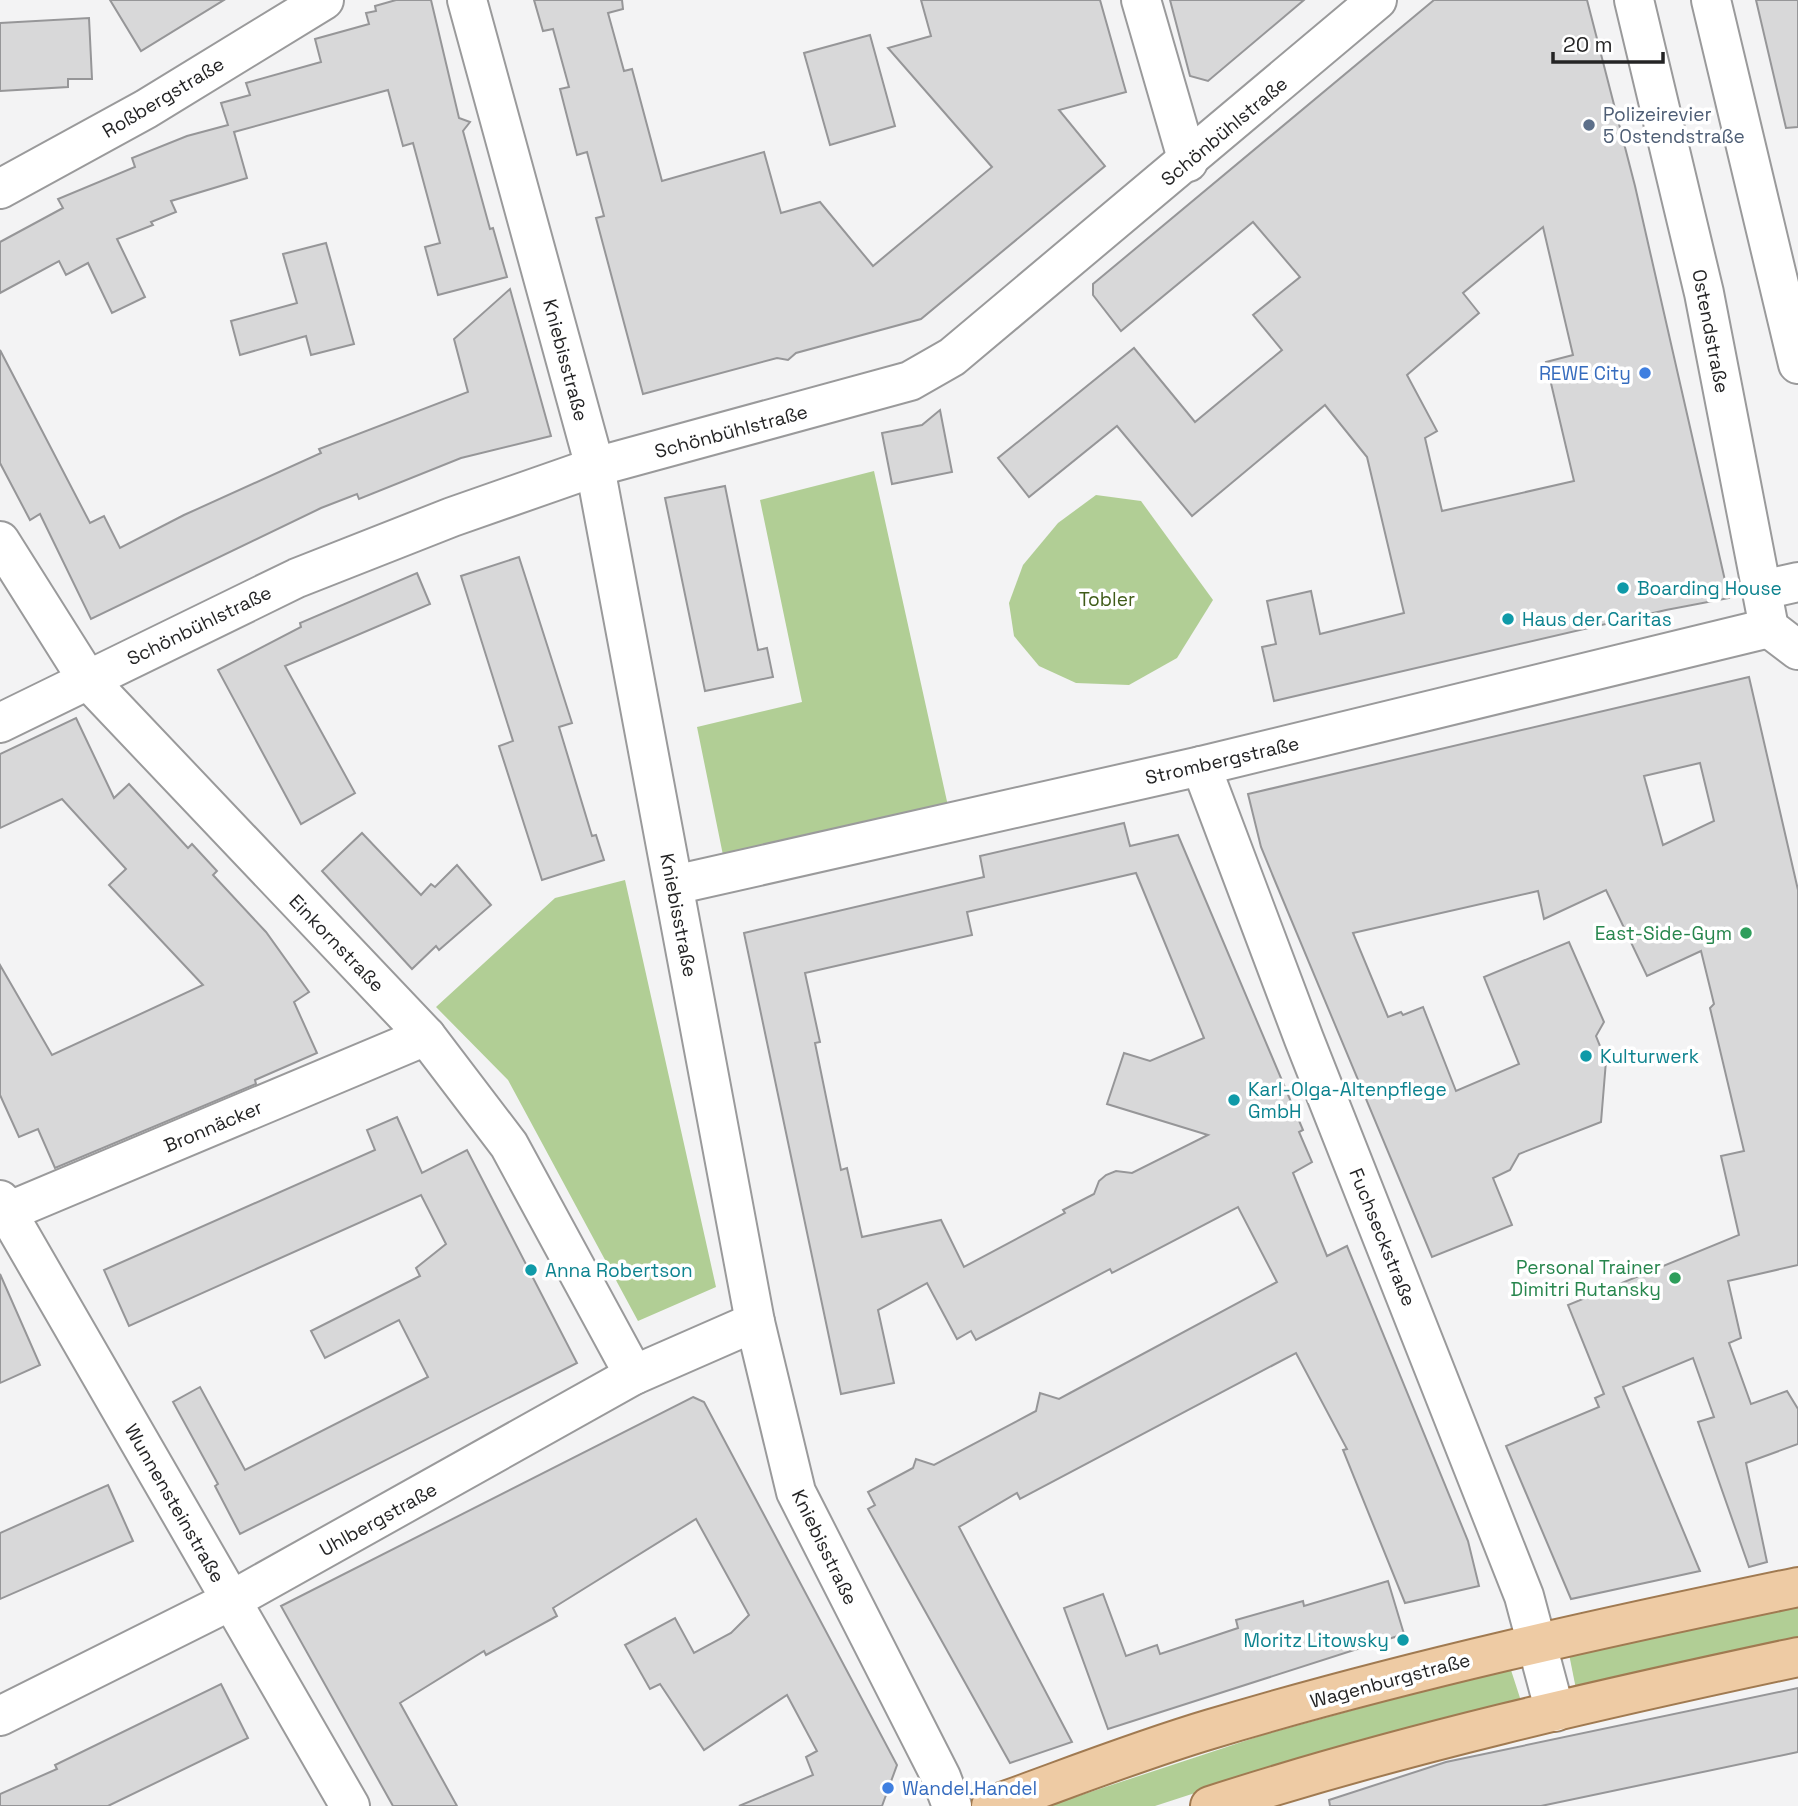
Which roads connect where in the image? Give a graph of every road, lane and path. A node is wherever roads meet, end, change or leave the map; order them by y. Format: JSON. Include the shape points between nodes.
{"nodes":[{"id":1,"x":324,"y":0,"type":"edge"},
{"id":2,"x":467,"y":0,"type":"edge"},
{"id":3,"x":1141,"y":0,"type":"edge"},
{"id":4,"x":1377,"y":0,"type":"edge"},
{"id":5,"x":1634,"y":0,"type":"edge"},
{"id":6,"x":1712,"y":0,"type":"edge"},
{"id":7,"x":1188,"y":162,"type":"junction"},
{"id":8,"x":0,"y":189,"type":"edge"},
{"id":9,"x":1796,"y":345,"type":"edge"},
{"id":10,"x":595,"y":467,"type":"junction"},
{"id":11,"x":0,"y":541,"type":"edge"},
{"id":12,"x":1780,"y":586,"type":"edge"},
{"id":13,"x":1784,"y":639,"type":"edge"},
{"id":14,"x":87,"y":679,"type":"junction"},
{"id":15,"x":0,"y":723,"type":"edge"},
{"id":16,"x":1201,"y":766,"type":"junction"},
{"id":17,"x":674,"y":885,"type":"junction"},
{"id":18,"x":426,"y":1036,"type":"junction"},
{"id":19,"x":2,"y":1209,"type":"edge"},
{"id":20,"x":755,"y":1322,"type":"junction"},
{"id":21,"x":634,"y":1375,"type":"junction"},
{"id":22,"x":1798,"y":1587,"type":"edge"},
{"id":23,"x":232,"y":1600,"type":"junction"},
{"id":24,"x":1538,"y":1641,"type":"junction"},
{"id":25,"x":1798,"y":1657,"type":"edge"},
{"id":26,"x":1555,"y":1712,"type":"junction"},
{"id":27,"x":0,"y":1716,"type":"edge"},
{"id":28,"x":351,"y":1806,"type":"edge"},
{"id":29,"x":952,"y":1806,"type":"edge"},
{"id":30,"x":991,"y":1806,"type":"edge"},
{"id":31,"x":1210,"y":1806,"type":"edge"}],
"edges":[{"from":1,"to":8,"type":"street","name":"Roßbergstraße","via":[[146,109]]},
{"from":2,"to":10,"type":"street","name":"Kniebisstraße"},
{"from":3,"to":7,"type":"street"},
{"from":4,"to":7,"type":"street","name":"Schönbühlstraße"},
{"from":5,"to":12,"type":"street","name":"Ostendstraße"},
{"from":6,"to":9,"type":"street"},
{"from":7,"to":10,"type":"street","name":"Schönbühlstraße","via":[[952,357],[910,381]]},
{"from":10,"to":14,"type":"street","name":"Schönbühlstraße","via":[[452,517],[297,579]]},
{"from":10,"to":17,"type":"street","name":"Kniebisstraße"},
{"from":11,"to":14,"type":"street","name":"Einkornstraße"},
{"from":12,"to":13,"type":"street","name":"Ostendstraße"},
{"from":13,"to":16,"type":"street","name":"Strombergstraße"},
{"from":14,"to":15,"type":"street","name":"Schönbühlstraße"},
{"from":14,"to":18,"type":"street","name":"Einkornstraße"},
{"from":16,"to":17,"type":"street","name":"Strombergstraße"},
{"from":16,"to":24,"type":"street","name":"Fuchseckstraße","via":[[1515,1571]]},
{"from":17,"to":20,"type":"street","name":"Kniebisstraße"},
{"from":18,"to":19,"type":"street","name":"Bronnäcker"},
{"from":18,"to":21,"type":"street","name":"Einkornstraße","via":[[509,1145]]},
{"from":19,"to":23,"type":"street","name":"Wunnensteinstraße"},
{"from":20,"to":21,"type":"street","name":"Uhlbergstraße"},
{"from":20,"to":29,"type":"street","name":"Kniebisstraße","via":[[796,1492]]},
{"from":21,"to":23,"type":"street","name":"Uhlbergstraße"},
{"from":22,"to":24,"type":"main road","name":"Wagenburgstraße"},
{"from":23,"to":27,"type":"street","name":"Uhlbergstraße"},
{"from":23,"to":28,"type":"street","name":"Wunnensteinstraße"},
{"from":24,"to":26,"type":"street","name":"Fuchseckstraße"},
{"from":24,"to":30,"type":"main road","name":"Wagenburgstraße","via":[[1209,1730]]},
{"from":25,"to":26,"type":"main road"},
{"from":26,"to":31,"type":"main road","via":[[1280,1783]]}]}
